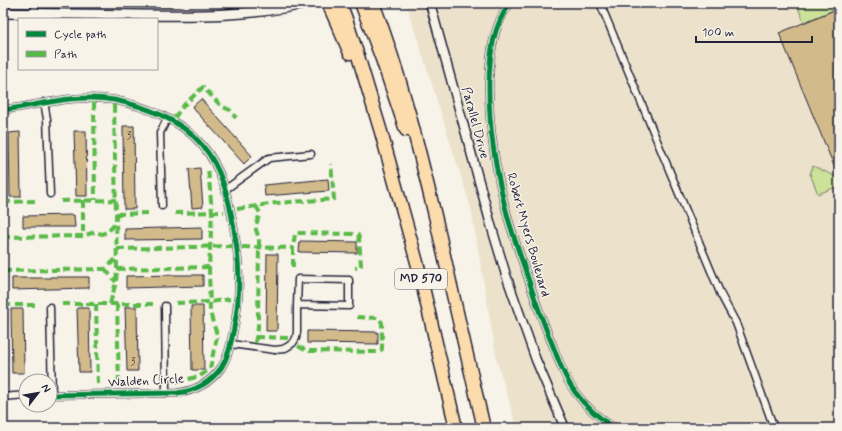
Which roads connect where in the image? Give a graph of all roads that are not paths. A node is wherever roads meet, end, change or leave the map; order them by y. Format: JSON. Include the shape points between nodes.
{"nodes":[{"id":1,"x":35,"y":3,"type":"edge"},
{"id":2,"x":308,"y":3,"type":"edge"},
{"id":3,"x":328,"y":3,"type":"edge"},
{"id":4,"x":340,"y":3,"type":"edge"},
{"id":5,"x":430,"y":3,"type":"edge"},
{"id":6,"x":510,"y":3,"type":"edge"},
{"id":7,"x":600,"y":3,"type":"edge"},
{"id":8,"x":369,"y":7,"type":"edge"},
{"id":9,"x":3,"y":13,"type":"edge"},
{"id":10,"x":35,"y":13,"type":"junction"},
{"id":11,"x":341,"y":20,"type":"junction"},
{"id":12,"x":44,"y":102,"type":"junction"},
{"id":13,"x":3,"y":110,"type":"edge"},
{"id":14,"x":167,"y":119,"type":"junction"},
{"id":15,"x":311,"y":154,"type":"dead end"},
{"id":16,"x":226,"y":190,"type":"junction"},
{"id":17,"x":50,"y":194,"type":"dead end"},
{"id":18,"x":162,"y":206,"type":"dead end"},
{"id":19,"x":297,"y":304,"type":"junction"},
{"id":20,"x":165,"y":306,"type":"dead end"},
{"id":21,"x":50,"y":307,"type":"dead end"},
{"id":22,"x":231,"y":344,"type":"junction"},
{"id":23,"x":51,"y":373,"type":"edge"},
{"id":24,"x":166,"y":393,"type":"junction"},
{"id":25,"x":58,"y":395,"type":"edge"},
{"id":26,"x":18,"y":396,"type":"edge"},
{"id":27,"x":3,"y":397,"type":"edge"},
{"id":28,"x":456,"y":428,"type":"edge"},
{"id":29,"x":484,"y":428,"type":"edge"},
{"id":30,"x":565,"y":428,"type":"edge"},
{"id":31,"x":616,"y":428,"type":"edge"},
{"id":32,"x":774,"y":428,"type":"edge"}],
"edges":[{"from":1,"to":10,"type":"street"},
{"from":2,"to":10,"type":"main road","via":[[229,15]]},
{"from":3,"to":11,"type":"highway"},
{"from":4,"to":11,"type":"highway","number":"MD 570"},
{"from":5,"to":30,"type":"street","name":"Parallel Drive","via":[[506,275],[536,360]]},
{"from":6,"to":31,"type":"street","name":"Robert Myers Boulevard","via":[[494,34],[489,96],[497,168],[508,218],[540,314],[566,378],[587,406]]},
{"from":7,"to":32,"type":"street","via":[[720,293],[736,323]]},
{"from":8,"to":29,"type":"highway","number":"MD 570","via":[[383,62],[446,266]]},
{"from":9,"to":10,"type":"main road"},
{"from":11,"to":28,"type":"highway","number":"MD 570","via":[[381,132],[418,266]]},
{"from":12,"to":13,"type":"street","name":"Walden Circle"},
{"from":12,"to":14,"type":"street","name":"Walden Circle","via":[[74,98],[105,98],[149,110]]},
{"from":12,"to":17,"type":"street"},
{"from":14,"to":16,"type":"street","name":"Walden Circle","via":[[188,132],[203,146],[217,168]]},
{"from":14,"to":18,"type":"street","via":[[160,133]]},
{"from":15,"to":16,"type":"street","via":[[269,158]]},
{"from":16,"to":22,"type":"street","name":"Walden Circle","via":[[240,275]]},
{"from":19,"to":19,"type":"street","via":[[349,306],[349,280],[298,279]]},
{"from":19,"to":22,"type":"street","via":[[296,338],[287,347],[275,350]]},
{"from":20,"to":24,"type":"street"},
{"from":21,"to":23,"type":"street"},
{"from":22,"to":24,"type":"street","name":"Walden Circle","via":[[221,368],[207,382],[188,391]]},
{"from":24,"to":25,"type":"street","name":"Walden Circle"},
{"from":26,"to":27,"type":"street"}]}
